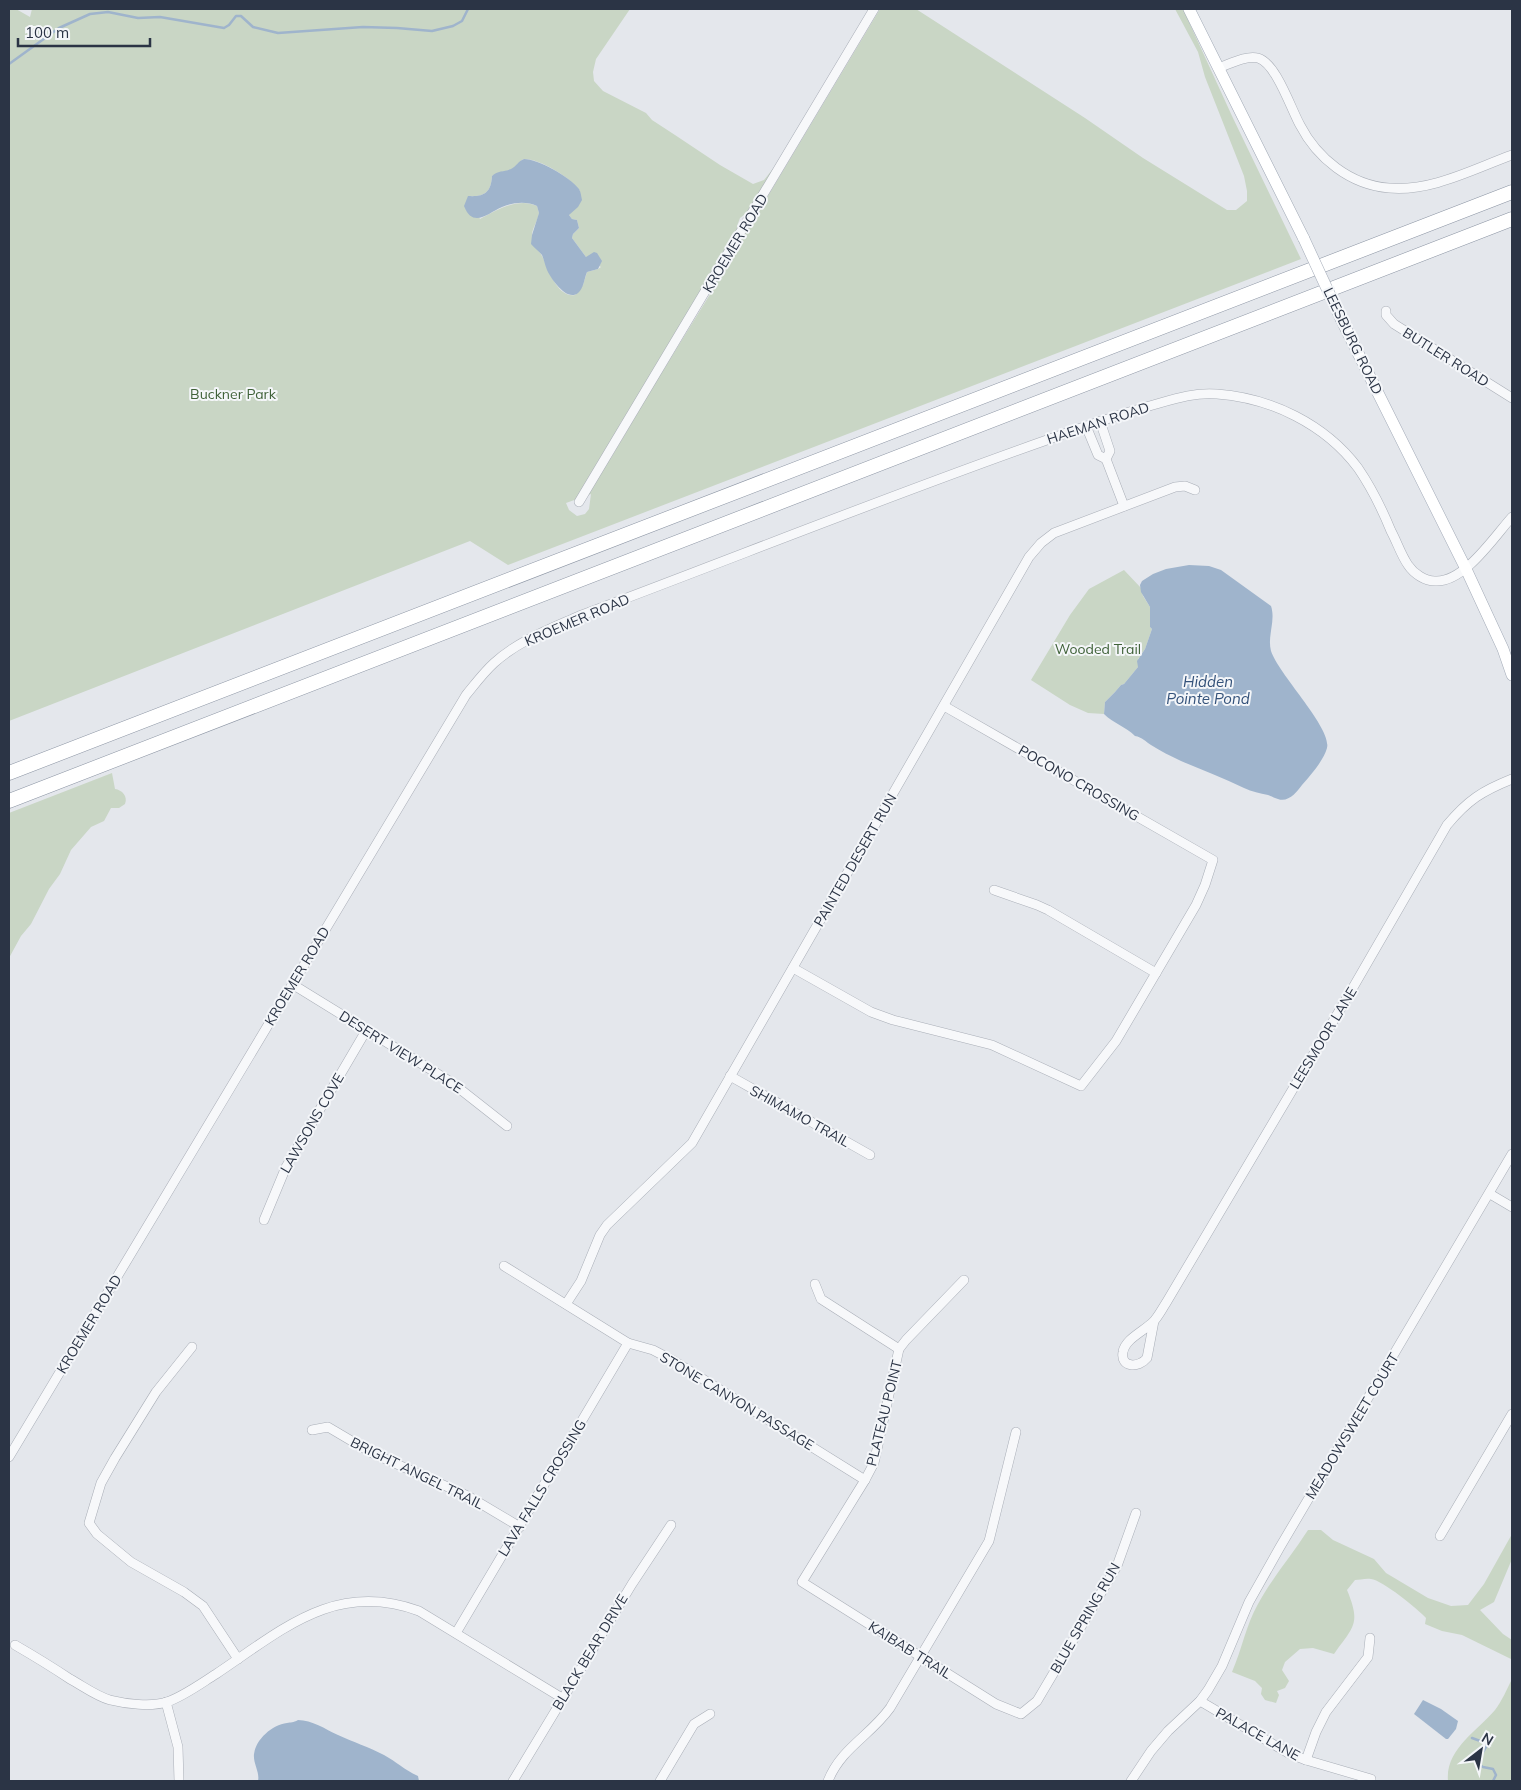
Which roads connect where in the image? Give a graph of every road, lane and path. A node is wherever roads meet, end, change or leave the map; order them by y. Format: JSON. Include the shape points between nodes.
{"nodes":[{"id":1,"x":874,"y":9,"type":"edge"},
{"id":2,"x":1189,"y":9,"type":"edge"},
{"id":3,"x":1218,"y":68,"type":"junction"},
{"id":4,"x":1512,"y":155,"type":"edge"},
{"id":5,"x":1512,"y":192,"type":"edge"},
{"id":6,"x":1512,"y":219,"type":"edge"},
{"id":7,"x":1386,"y":311,"type":"dead end"},
{"id":8,"x":1512,"y":398,"type":"edge"},
{"id":9,"x":1100,"y":421,"type":"junction"},
{"id":10,"x":1086,"y":426,"type":"junction"},
{"id":11,"x":1106,"y":459,"type":"junction"},
{"id":12,"x":1195,"y":490,"type":"dead end"},
{"id":13,"x":580,"y":502,"type":"dead end"},
{"id":14,"x":1124,"y":506,"type":"junction"},
{"id":15,"x":1512,"y":517,"type":"edge"},
{"id":16,"x":1466,"y":570,"type":"junction"},
{"id":17,"x":665,"y":584,"type":"joint"},
{"id":18,"x":1512,"y":675,"type":"edge"},
{"id":19,"x":944,"y":706,"type":"junction"},
{"id":20,"x":9,"y":773,"type":"edge"},
{"id":21,"x":1512,"y":779,"type":"edge"},
{"id":22,"x":9,"y":801,"type":"edge"},
{"id":23,"x":994,"y":890,"type":"dead end"},
{"id":24,"x":793,"y":968,"type":"junction"},
{"id":25,"x":1156,"y":973,"type":"junction"},
{"id":26,"x":292,"y":984,"type":"junction"},
{"id":27,"x":367,"y":1029,"type":"junction"},
{"id":28,"x":730,"y":1076,"type":"junction"},
{"id":29,"x":507,"y":1126,"type":"dead end"},
{"id":30,"x":1512,"y":1154,"type":"edge"},
{"id":31,"x":870,"y":1155,"type":"dead end"},
{"id":32,"x":1490,"y":1194,"type":"junction"},
{"id":33,"x":1512,"y":1207,"type":"edge"},
{"id":34,"x":264,"y":1220,"type":"dead end"},
{"id":35,"x":504,"y":1266,"type":"dead end"},
{"id":36,"x":964,"y":1280,"type":"dead end"},
{"id":37,"x":815,"y":1284,"type":"dead end"},
{"id":38,"x":566,"y":1304,"type":"junction"},
{"id":39,"x":1154,"y":1321,"type":"junction"},
{"id":40,"x":628,"y":1343,"type":"junction"},
{"id":41,"x":192,"y":1347,"type":"dead end"},
{"id":42,"x":899,"y":1349,"type":"junction"},
{"id":43,"x":1512,"y":1414,"type":"edge"},
{"id":44,"x":312,"y":1430,"type":"dead end"},
{"id":45,"x":1016,"y":1432,"type":"dead end"},
{"id":46,"x":9,"y":1457,"type":"edge"},
{"id":47,"x":865,"y":1480,"type":"junction"},
{"id":48,"x":1136,"y":1513,"type":"dead end"},
{"id":49,"x":671,"y":1525,"type":"dead end"},
{"id":50,"x":520,"y":1526,"type":"junction"},
{"id":51,"x":1440,"y":1536,"type":"dead end"},
{"id":52,"x":802,"y":1582,"type":"joint"},
{"id":53,"x":456,"y":1633,"type":"junction"},
{"id":54,"x":1370,"y":1638,"type":"dead end"},
{"id":55,"x":15,"y":1645,"type":"dead end"},
{"id":56,"x":921,"y":1657,"type":"junction"},
{"id":57,"x":238,"y":1659,"type":"junction"},
{"id":58,"x":562,"y":1698,"type":"junction"},
{"id":59,"x":1200,"y":1701,"type":"junction"},
{"id":60,"x":166,"y":1702,"type":"junction"},
{"id":61,"x":710,"y":1714,"type":"dead end"},
{"id":62,"x":1021,"y":1714,"type":"joint"},
{"id":63,"x":1306,"y":1760,"type":"junction"},
{"id":64,"x":178,"y":1781,"type":"edge"},
{"id":65,"x":513,"y":1781,"type":"edge"},
{"id":66,"x":660,"y":1781,"type":"edge"},
{"id":67,"x":828,"y":1781,"type":"edge"},
{"id":68,"x":1131,"y":1781,"type":"edge"},
{"id":69,"x":1371,"y":1781,"type":"edge"}],
"edges":[{"from":1,"to":13,"type":"street","name":"KROEMER ROAD"},
{"from":2,"to":3,"type":"main road","name":"LEESBURG ROAD"},
{"from":3,"to":4,"type":"street","via":[[1251,58],[1264,60],[1275,74],[1305,134],[1321,155],[1352,178],[1373,186],[1420,187]]},
{"from":3,"to":16,"type":"main road","name":"LEESBURG ROAD","bridge":true},
{"from":5,"to":20,"type":"highway"},
{"from":6,"to":22,"type":"highway"},
{"from":7,"to":8,"type":"street","name":"BUTLER ROAD","via":[[1394,324]]},
{"from":9,"to":10,"type":"street","name":"HAEMAN ROAD"},
{"from":9,"to":11,"type":"street","via":[[1110,451]]},
{"from":9,"to":16,"type":"street","name":"HAEMAN ROAD","via":[[1184,396],[1214,394],[1248,398],[1271,405],[1296,416],[1321,433],[1357,467],[1414,571],[1437,582],[1449,580]]},
{"from":10,"to":11,"type":"street","via":[[1098,455]]},
{"from":10,"to":17,"type":"street","name":"HAEMAN ROAD"},
{"from":11,"to":14,"type":"street"},
{"from":12,"to":14,"type":"street","name":"PAINTED DESERT RUN","via":[[1175,487]]},
{"from":14,"to":19,"type":"street","name":"PAINTED DESERT RUN","via":[[1054,533],[1035,550]]},
{"from":15,"to":16,"type":"street"},
{"from":16,"to":18,"type":"main road","name":"LEESBURG ROAD"},
{"from":17,"to":26,"type":"street","name":"KROEMER ROAD","via":[[536,635],[503,656],[477,680]]},
{"from":19,"to":24,"type":"street","name":"PAINTED DESERT RUN"},
{"from":19,"to":25,"type":"street","name":"POCONO CROSSING","via":[[1213,860],[1202,894]]},
{"from":21,"to":39,"type":"street","name":"LEESMOOR LANE","via":[[1477,795],[1447,825]]},
{"from":23,"to":25,"type":"street","via":[[1048,910]]},
{"from":24,"to":25,"type":"street","via":[[877,1015],[992,1044],[1081,1086],[1116,1041]]},
{"from":24,"to":28,"type":"street","name":"PAINTED DESERT RUN"},
{"from":26,"to":27,"type":"street","name":"DESERT VIEW PLACE"},
{"from":26,"to":46,"type":"street","name":"KROEMER ROAD"},
{"from":27,"to":29,"type":"street","name":"DESERT VIEW PLACE","via":[[451,1082]]},
{"from":27,"to":34,"type":"street","name":"LAWSONS COVE","via":[[286,1166]]},
{"from":28,"to":31,"type":"street","name":"SHIMAMO TRAIL"},
{"from":28,"to":38,"type":"street","name":"PAINTED DESERT RUN","via":[[692,1143],[607,1225],[581,1281]]},
{"from":30,"to":32,"type":"street","name":"MEADOWSWEET COURT"},
{"from":32,"to":33,"type":"street"},
{"from":32,"to":59,"type":"street","name":"MEADOWSWEET COURT","via":[[1280,1547],[1249,1602],[1222,1666]]},
{"from":35,"to":38,"type":"street","name":"STONE CANYON PASSAGE"},
{"from":36,"to":42,"type":"street","name":"PLATEAU POINT"},
{"from":37,"to":42,"type":"street","via":[[821,1299]]},
{"from":38,"to":40,"type":"street","name":"STONE CANYON PASSAGE"},
{"from":39,"to":39,"type":"street","name":"LEESMOOR LANE","via":[[1123,1352],[1123,1358],[1132,1366],[1147,1358]]},
{"from":40,"to":47,"type":"street","name":"STONE CANYON PASSAGE","via":[[674,1360]]},
{"from":40,"to":50,"type":"street","name":"LAVA FALLS CROSSING"},
{"from":41,"to":57,"type":"street","via":[[156,1392],[115,1458],[101,1483],[89,1524],[131,1562],[203,1606]]},
{"from":42,"to":47,"type":"street","name":"PLATEAU POINT","via":[[874,1463]]},
{"from":43,"to":51,"type":"street"},
{"from":44,"to":50,"type":"street","name":"BRIGHT ANGEL TRAIL","via":[[328,1427],[372,1453],[468,1496]]},
{"from":45,"to":56,"type":"street","via":[[989,1541]]},
{"from":47,"to":52,"type":"street","name":"PLATEAU POINT"},
{"from":48,"to":62,"type":"street","name":"BLUE SPRING RUN","via":[[1117,1566],[1037,1701]]},
{"from":49,"to":58,"type":"street","name":"BLACK BEAR DRIVE"},
{"from":50,"to":53,"type":"street","name":"LAVA FALLS CROSSING"},
{"from":52,"to":56,"type":"street","name":"KAIBAB TRAIL"},
{"from":53,"to":57,"type":"street","via":[[402,1605],[361,1601],[316,1612]]},
{"from":53,"to":58,"type":"street"},
{"from":54,"to":63,"type":"street","via":[[1368,1657],[1326,1712]]},
{"from":55,"to":60,"type":"street","via":[[110,1700]]},
{"from":56,"to":62,"type":"street","name":"KAIBAB TRAIL","via":[[996,1704]]},
{"from":56,"to":67,"type":"street","via":[[880,1722],[837,1762]]},
{"from":57,"to":60,"type":"street","via":[[191,1690]]},
{"from":58,"to":65,"type":"street","name":"BLACK BEAR DRIVE"},
{"from":59,"to":63,"type":"street","name":"PALACE LANE","via":[[1288,1753]]},
{"from":59,"to":68,"type":"street","name":"MEADOWSWEET COURT","via":[[1168,1731]]},
{"from":60,"to":64,"type":"street","via":[[178,1747]]},
{"from":61,"to":66,"type":"street","via":[[694,1724]]},
{"from":63,"to":69,"type":"street","name":"PALACE LANE"}]}
